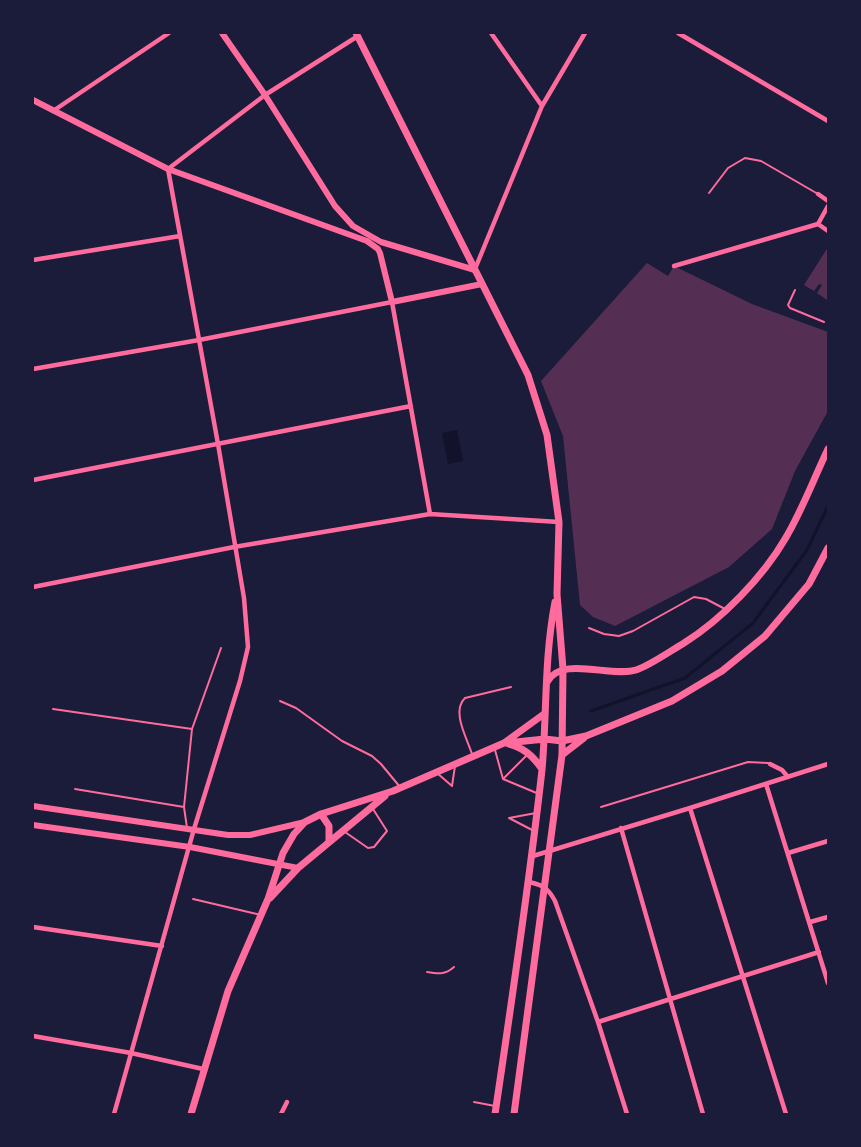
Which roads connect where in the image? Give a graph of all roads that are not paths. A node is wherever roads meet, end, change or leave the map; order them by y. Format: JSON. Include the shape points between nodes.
{"nodes":[{"id":1,"x":169,"y":33,"type":"edge"},
{"id":2,"x":222,"y":33,"type":"edge"},
{"id":3,"x":491,"y":33,"type":"edge"},
{"id":4,"x":585,"y":33,"type":"edge"},
{"id":5,"x":678,"y":33,"type":"edge"},
{"id":6,"x":357,"y":34,"type":"edge"},
{"id":7,"x":265,"y":95,"type":"junction"},
{"id":8,"x":33,"y":100,"type":"edge"},
{"id":9,"x":542,"y":106,"type":"junction"},
{"id":10,"x":53,"y":111,"type":"junction"},
{"id":11,"x":828,"y":121,"type":"edge"},
{"id":12,"x":168,"y":169,"type":"junction"},
{"id":13,"x":709,"y":193,"type":"dead end"},
{"id":14,"x":818,"y":194,"type":"joint"},
{"id":15,"x":828,"y":201,"type":"edge"},
{"id":16,"x":828,"y":206,"type":"edge"},
{"id":17,"x":818,"y":224,"type":"junction"},
{"id":18,"x":828,"y":231,"type":"edge"},
{"id":19,"x":180,"y":236,"type":"junction"},
{"id":20,"x":33,"y":260,"type":"edge"},
{"id":21,"x":674,"y":266,"type":"dead end"},
{"id":22,"x":475,"y":270,"type":"junction"},
{"id":23,"x":482,"y":284,"type":"junction"},
{"id":24,"x":795,"y":290,"type":"dead end"},
{"id":25,"x":392,"y":302,"type":"junction"},
{"id":26,"x":824,"y":322,"type":"dead end"},
{"id":27,"x":199,"y":339,"type":"junction"},
{"id":28,"x":33,"y":369,"type":"edge"},
{"id":29,"x":411,"y":406,"type":"junction"},
{"id":30,"x":218,"y":444,"type":"junction"},
{"id":31,"x":828,"y":448,"type":"edge"},
{"id":32,"x":33,"y":480,"type":"edge"},
{"id":33,"x":430,"y":514,"type":"junction"},
{"id":34,"x":559,"y":522,"type":"junction"},
{"id":35,"x":234,"y":547,"type":"junction"},
{"id":36,"x":828,"y":548,"type":"edge"},
{"id":37,"x":33,"y":587,"type":"edge"},
{"id":38,"x":557,"y":594,"type":"junction"},
{"id":39,"x":727,"y":610,"type":"junction"},
{"id":40,"x":589,"y":628,"type":"dead end"},
{"id":41,"x":221,"y":648,"type":"dead end"},
{"id":42,"x":563,"y":669,"type":"junction"},
{"id":43,"x":546,"y":685,"type":"junction"},
{"id":44,"x":511,"y":687,"type":"dead end"},
{"id":45,"x":280,"y":701,"type":"dead end"},
{"id":46,"x":53,"y":709,"type":"dead end"},
{"id":47,"x":544,"y":714,"type":"junction"},
{"id":48,"x":192,"y":729,"type":"junction"},
{"id":49,"x":586,"y":736,"type":"junction"},
{"id":50,"x":545,"y":739,"type":"junction"},
{"id":51,"x":562,"y":741,"type":"junction"},
{"id":52,"x":504,"y":743,"type":"junction"},
{"id":53,"x":494,"y":747,"type":"junction"},
{"id":54,"x":529,"y":753,"type":"junction"},
{"id":55,"x":562,"y":755,"type":"junction"},
{"id":56,"x":473,"y":756,"type":"junction"},
{"id":57,"x":456,"y":764,"type":"junction"},
{"id":58,"x":770,"y":764,"type":"joint"},
{"id":59,"x":828,"y":764,"type":"edge"},
{"id":60,"x":542,"y":769,"type":"junction"},
{"id":61,"x":437,"y":773,"type":"junction"},
{"id":62,"x":788,"y":777,"type":"junction"},
{"id":63,"x":503,"y":779,"type":"junction"},
{"id":64,"x":766,"y":784,"type":"junction"},
{"id":65,"x":401,"y":788,"type":"junction"},
{"id":66,"x":75,"y":789,"type":"dead end"},
{"id":67,"x":389,"y":792,"type":"junction"},
{"id":68,"x":539,"y":794,"type":"junction"},
{"id":69,"x":33,"y":806,"type":"edge"},
{"id":70,"x":371,"y":806,"type":"junction"},
{"id":71,"x":184,"y":807,"type":"junction"},
{"id":72,"x":601,"y":807,"type":"dead end"},
{"id":73,"x":690,"y":808,"type":"junction"},
{"id":74,"x":536,"y":813,"type":"junction"},
{"id":75,"x":321,"y":814,"type":"junction"},
{"id":76,"x":304,"y":822,"type":"junction"},
{"id":77,"x":33,"y":825,"type":"edge"},
{"id":78,"x":621,"y":828,"type":"junction"},
{"id":79,"x":191,"y":829,"type":"junction"},
{"id":80,"x":343,"y":830,"type":"junction"},
{"id":81,"x":534,"y":831,"type":"junction"},
{"id":82,"x":828,"y":841,"type":"edge"},
{"id":83,"x":329,"y":842,"type":"junction"},
{"id":84,"x":190,"y":847,"type":"junction"},
{"id":85,"x":548,"y":852,"type":"junction"},
{"id":86,"x":788,"y":853,"type":"junction"},
{"id":87,"x":532,"y":856,"type":"junction"},
{"id":88,"x":278,"y":864,"type":"junction"},
{"id":89,"x":298,"y":868,"type":"junction"},
{"id":90,"x":529,"y":882,"type":"junction"},
{"id":91,"x":544,"y":885,"type":"junction"},
{"id":92,"x":193,"y":899,"type":"dead end"},
{"id":93,"x":268,"y":899,"type":"junction"},
{"id":94,"x":261,"y":915,"type":"junction"},
{"id":95,"x":828,"y":917,"type":"edge"},
{"id":96,"x":810,"y":922,"type":"junction"},
{"id":97,"x":33,"y":927,"type":"edge"},
{"id":98,"x":162,"y":946,"type":"junction"},
{"id":99,"x":819,"y":952,"type":"junction"},
{"id":100,"x":454,"y":967,"type":"dead end"},
{"id":101,"x":427,"y":972,"type":"dead end"},
{"id":102,"x":827,"y":976,"type":"edge"},
{"id":103,"x":743,"y":977,"type":"junction"},
{"id":104,"x":828,"y":983,"type":"edge"},
{"id":105,"x":669,"y":1001,"type":"junction"},
{"id":106,"x":598,"y":1022,"type":"junction"},
{"id":107,"x":33,"y":1036,"type":"edge"},
{"id":108,"x":131,"y":1053,"type":"junction"},
{"id":109,"x":203,"y":1069,"type":"junction"},
{"id":110,"x":287,"y":1102,"type":"dead end"},
{"id":111,"x":474,"y":1102,"type":"dead end"},
{"id":112,"x":495,"y":1110,"type":"edge"},
{"id":113,"x":114,"y":1114,"type":"edge"},
{"id":114,"x":191,"y":1114,"type":"edge"},
{"id":115,"x":281,"y":1114,"type":"edge"},
{"id":116,"x":514,"y":1114,"type":"edge"},
{"id":117,"x":627,"y":1114,"type":"edge"},
{"id":118,"x":703,"y":1114,"type":"edge"},
{"id":119,"x":786,"y":1114,"type":"edge"}],
"edges":[{"from":1,"to":10,"type":"street"},
{"from":2,"to":7,"type":"street"},
{"from":3,"to":9,"type":"street"},
{"from":4,"to":9,"type":"street"},
{"from":5,"to":11,"type":"street"},
{"from":6,"to":7,"type":"street"},
{"from":6,"to":22,"type":"main road"},
{"from":7,"to":12,"type":"street"},
{"from":7,"to":22,"type":"street","via":[[344,218],[360,231],[389,244]]},
{"from":8,"to":10,"type":"street"},
{"from":9,"to":22,"type":"street"},
{"from":10,"to":12,"type":"street"},
{"from":12,"to":19,"type":"street"},
{"from":12,"to":25,"type":"street","via":[[367,241],[378,249]]},
{"from":13,"to":14,"type":"lane","via":[[728,168],[745,158],[761,161]]},
{"from":14,"to":15,"type":"street"},
{"from":16,"to":17,"type":"street"},
{"from":17,"to":18,"type":"street"},
{"from":17,"to":21,"type":"street"},
{"from":19,"to":20,"type":"street"},
{"from":19,"to":27,"type":"street"},
{"from":22,"to":23,"type":"main road"},
{"from":23,"to":25,"type":"street"},
{"from":23,"to":34,"type":"main road","via":[[528,375],[547,435]]},
{"from":24,"to":26,"type":"lane","via":[[790,308]]},
{"from":25,"to":27,"type":"street"},
{"from":25,"to":29,"type":"street"},
{"from":27,"to":28,"type":"street"},
{"from":27,"to":30,"type":"street"},
{"from":29,"to":30,"type":"street"},
{"from":29,"to":33,"type":"street"},
{"from":30,"to":32,"type":"street"},
{"from":30,"to":35,"type":"street"},
{"from":31,"to":39,"type":"main road","via":[[785,540]]},
{"from":33,"to":34,"type":"street"},
{"from":33,"to":35,"type":"street"},
{"from":34,"to":38,"type":"main road"},
{"from":35,"to":37,"type":"street"},
{"from":35,"to":79,"type":"street","via":[[248,647]]},
{"from":36,"to":49,"type":"main road","via":[[809,584],[765,636],[722,671],[672,701]]},
{"from":38,"to":42,"type":"main road"},
{"from":38,"to":43,"type":"main road","via":[[548,636]]},
{"from":39,"to":40,"type":"lane","via":[[694,597],[619,636]]},
{"from":39,"to":42,"type":"main road","via":[[686,642],[636,670]]},
{"from":41,"to":48,"type":"lane"},
{"from":42,"to":43,"type":"main road","via":[[550,676]]},
{"from":42,"to":51,"type":"main road"},
{"from":43,"to":47,"type":"main road"},
{"from":44,"to":56,"type":"lane","via":[[460,702],[458,710]]},
{"from":45,"to":65,"type":"lane","via":[[372,756]]},
{"from":46,"to":48,"type":"lane"},
{"from":47,"to":50,"type":"main road"},
{"from":47,"to":52,"type":"main road"},
{"from":48,"to":71,"type":"lane"},
{"from":49,"to":51,"type":"main road"},
{"from":49,"to":55,"type":"main road"},
{"from":50,"to":51,"type":"main road"},
{"from":50,"to":52,"type":"main road"},
{"from":50,"to":60,"type":"main road"},
{"from":51,"to":55,"type":"main road"},
{"from":52,"to":53,"type":"main road"},
{"from":52,"to":54,"type":"main road"},
{"from":53,"to":56,"type":"main road"},
{"from":53,"to":63,"type":"lane"},
{"from":54,"to":60,"type":"main road"},
{"from":54,"to":63,"type":"lane"},
{"from":55,"to":85,"type":"main road"},
{"from":56,"to":57,"type":"main road"},
{"from":57,"to":61,"type":"main road"},
{"from":57,"to":61,"type":"lane","via":[[452,786]]},
{"from":58,"to":62,"type":"street"},
{"from":58,"to":72,"type":"lane","via":[[748,762]]},
{"from":59,"to":62,"type":"street"},
{"from":60,"to":68,"type":"main road"},
{"from":61,"to":65,"type":"main road"},
{"from":62,"to":64,"type":"street"},
{"from":63,"to":68,"type":"lane"},
{"from":64,"to":73,"type":"street"},
{"from":64,"to":86,"type":"street"},
{"from":65,"to":67,"type":"main road"},
{"from":66,"to":71,"type":"lane"},
{"from":67,"to":70,"type":"main road"},
{"from":67,"to":75,"type":"main road"},
{"from":68,"to":74,"type":"main road"},
{"from":69,"to":79,"type":"street"},
{"from":70,"to":80,"type":"main road"},
{"from":70,"to":80,"type":"lane","via":[[387,831],[374,847],[368,848]]},
{"from":71,"to":79,"type":"lane"},
{"from":73,"to":78,"type":"street"},
{"from":73,"to":103,"type":"street"},
{"from":74,"to":81,"type":"main road"},
{"from":74,"to":81,"type":"lane","via":[[509,819]]},
{"from":75,"to":76,"type":"main road"},
{"from":75,"to":83,"type":"main road","via":[[329,826]]},
{"from":76,"to":79,"type":"street","via":[[250,835]]},
{"from":76,"to":88,"type":"main road","via":[[288,842]]},
{"from":77,"to":84,"type":"street"},
{"from":78,"to":85,"type":"street"},
{"from":78,"to":105,"type":"street"},
{"from":79,"to":84,"type":"street"},
{"from":80,"to":83,"type":"main road"},
{"from":81,"to":87,"type":"main road"},
{"from":82,"to":86,"type":"street"},
{"from":83,"to":89,"type":"main road"},
{"from":84,"to":88,"type":"street"},
{"from":84,"to":98,"type":"street"},
{"from":85,"to":87,"type":"street"},
{"from":85,"to":91,"type":"main road"},
{"from":86,"to":96,"type":"street"},
{"from":87,"to":90,"type":"main road"},
{"from":88,"to":89,"type":"street"},
{"from":88,"to":93,"type":"main road"},
{"from":89,"to":93,"type":"main road"},
{"from":90,"to":91,"type":"street"},
{"from":90,"to":112,"type":"main road"},
{"from":91,"to":106,"type":"street","via":[[555,901]]},
{"from":91,"to":116,"type":"main road"},
{"from":92,"to":94,"type":"lane"},
{"from":93,"to":94,"type":"main road"},
{"from":94,"to":109,"type":"main road","via":[[236,969]]},
{"from":95,"to":96,"type":"street"},
{"from":96,"to":99,"type":"street"},
{"from":97,"to":98,"type":"street"},
{"from":98,"to":108,"type":"street"},
{"from":99,"to":102,"type":"street"},
{"from":99,"to":103,"type":"street"},
{"from":100,"to":101,"type":"lane","via":[[439,974]]},
{"from":102,"to":104,"type":"street"},
{"from":103,"to":105,"type":"street"},
{"from":103,"to":119,"type":"street"},
{"from":105,"to":106,"type":"street"},
{"from":105,"to":118,"type":"street"},
{"from":106,"to":117,"type":"street"},
{"from":107,"to":108,"type":"street"},
{"from":108,"to":109,"type":"street"},
{"from":108,"to":113,"type":"street"},
{"from":109,"to":114,"type":"main road"},
{"from":110,"to":115,"type":"street"},
{"from":111,"to":112,"type":"lane"}]}
